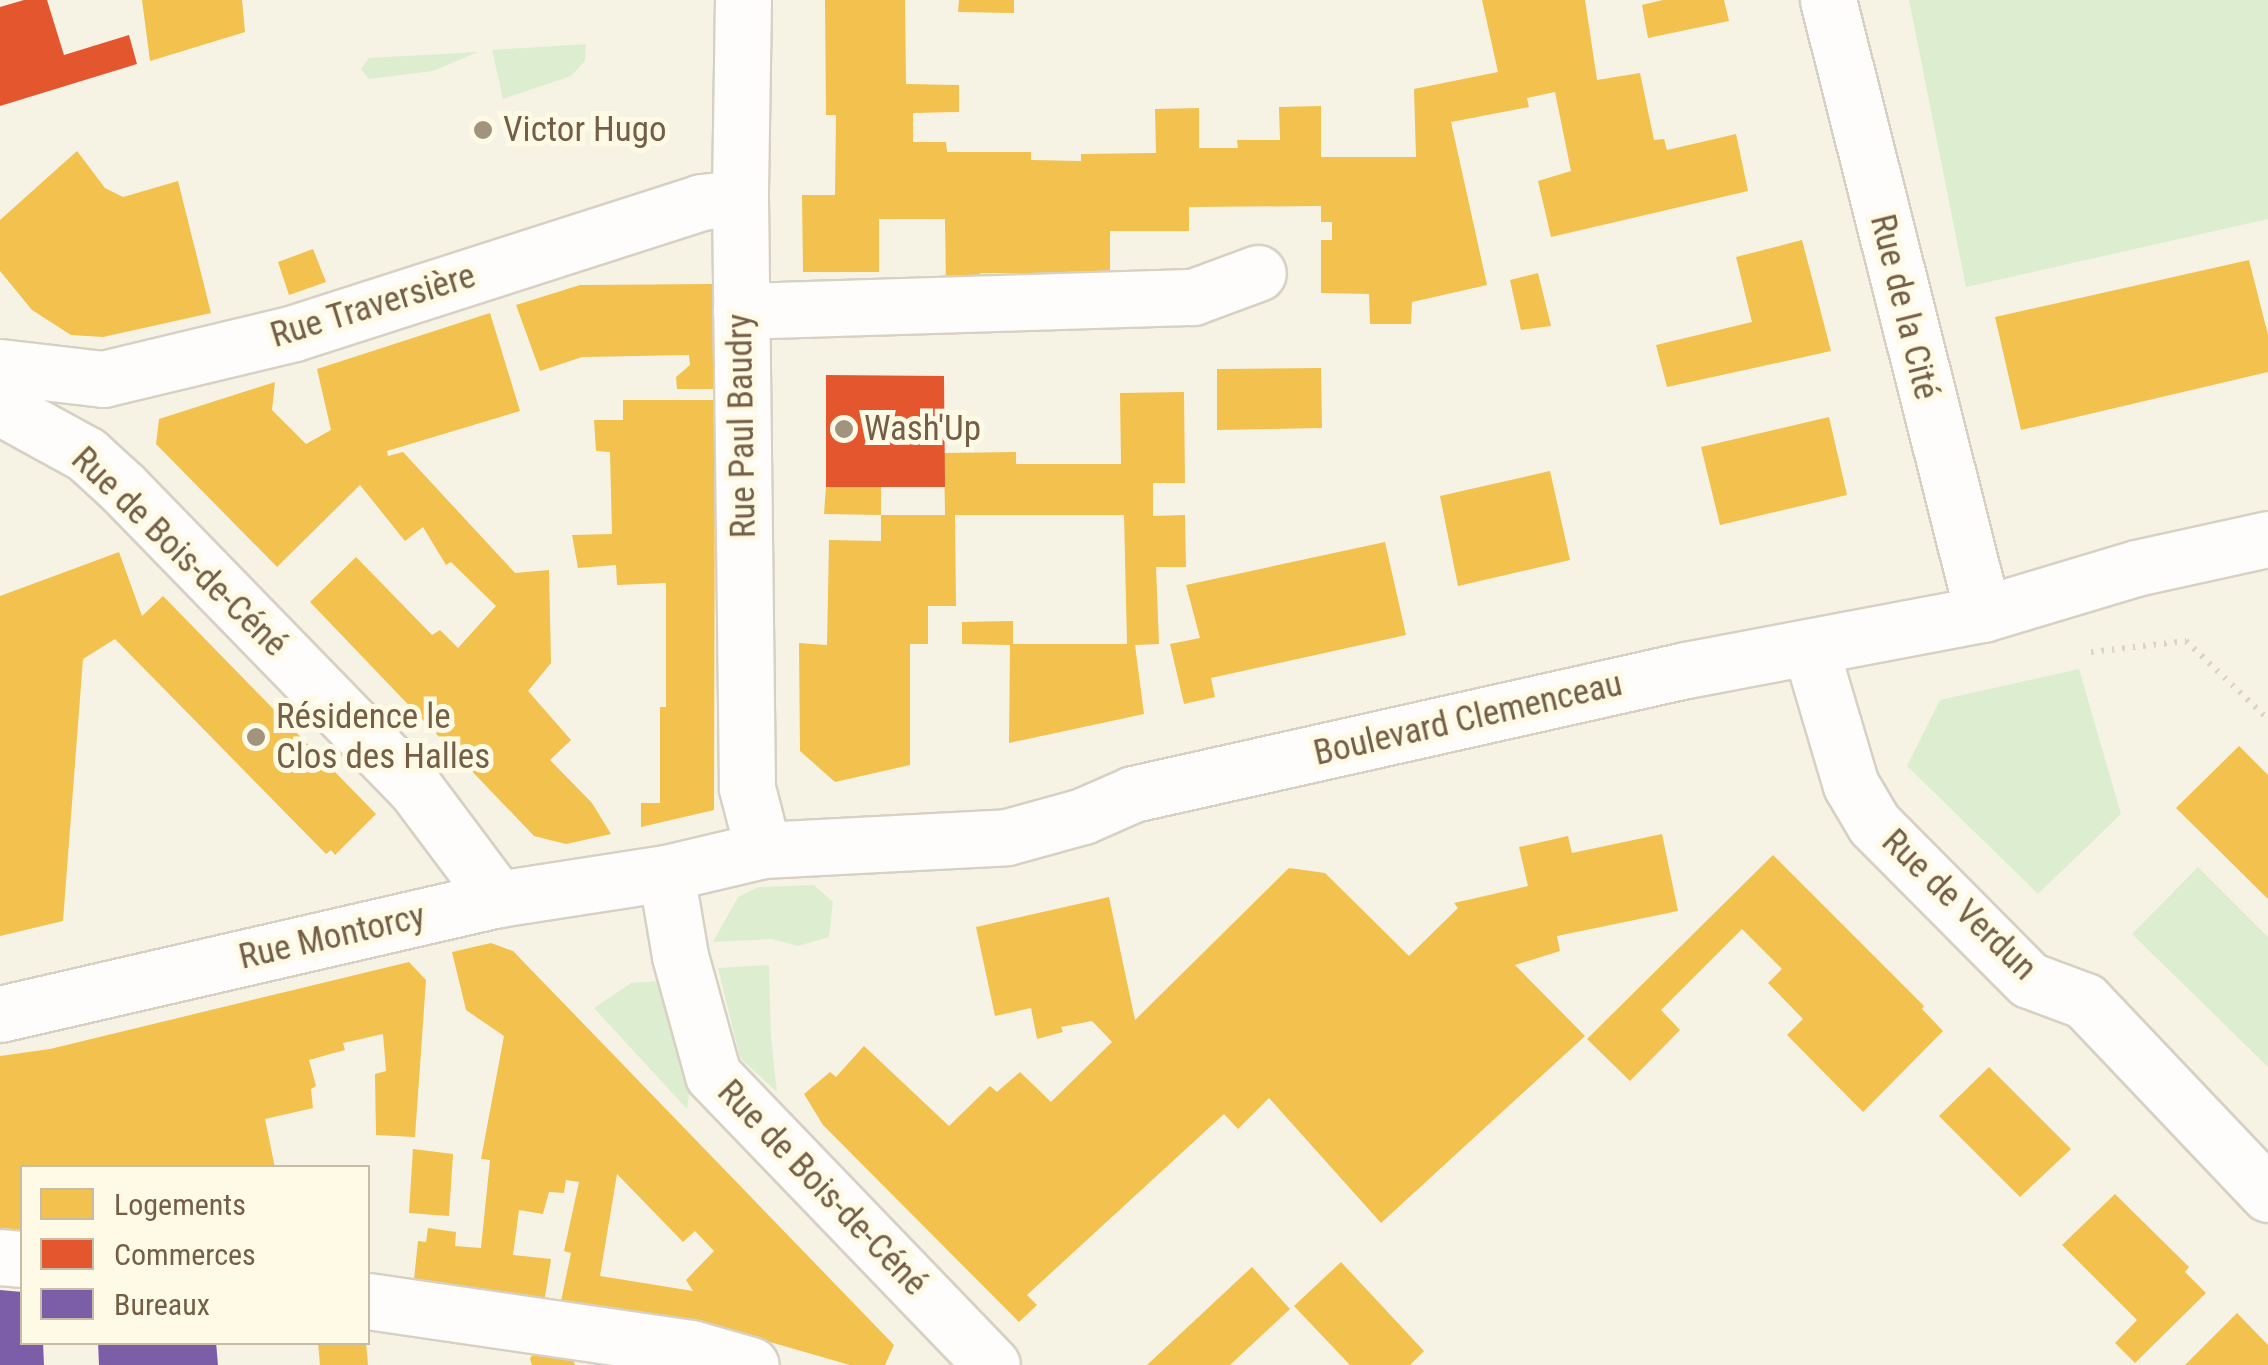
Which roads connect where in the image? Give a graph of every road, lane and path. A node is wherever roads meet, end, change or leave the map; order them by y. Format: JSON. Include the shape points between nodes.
{"nodes":[{"id":1,"x":743,"y":0,"type":"edge"},
{"id":2,"x":1828,"y":0,"type":"edge"},
{"id":3,"x":740,"y":198,"type":"junction"},
{"id":4,"x":1258,"y":273,"type":"dead end"},
{"id":5,"x":741,"y":311,"type":"junction"},
{"id":6,"x":0,"y":367,"type":"edge"},
{"id":7,"x":0,"y":407,"type":"edge"},
{"id":8,"x":2268,"y":539,"type":"edge"},
{"id":9,"x":2048,"y":596,"type":"junction"},
{"id":10,"x":1982,"y":614,"type":"junction"},
{"id":11,"x":1810,"y":647,"type":"junction"},
{"id":12,"x":2268,"y":719,"type":"edge"},
{"id":13,"x":764,"y":850,"type":"junction"},
{"id":14,"x":666,"y":872,"type":"junction"},
{"id":15,"x":498,"y":899,"type":"junction"},
{"id":16,"x":0,"y":1014,"type":"edge"},
{"id":17,"x":2268,"y":1194,"type":"edge"},
{"id":18,"x":370,"y":1301,"type":"edge"},
{"id":19,"x":751,"y":1365,"type":"edge"},
{"id":20,"x":992,"y":1365,"type":"edge"}],
"edges":[{"from":1,"to":3,"type":"street","name":"Rue Paul Baudry"},
{"from":2,"to":10,"type":"street","name":"Rue de la Cité"},
{"from":3,"to":5,"type":"street","name":"Rue Paul Baudry"},
{"from":3,"to":6,"type":"street","name":"Rue Traversière","via":[[702,202],[294,332],[104,379]]},
{"from":4,"to":5,"type":"street","via":[[1193,297]]},
{"from":5,"to":13,"type":"street","name":"Rue Paul Baudry","via":[[747,788]]},
{"from":7,"to":15,"type":"street","name":"Rue de Bois-de-Céné","via":[[86,454],[123,488],[415,788]]},
{"from":8,"to":9,"type":"street","name":"Boulevard Clemenceau","via":[[2136,568]]},
{"from":9,"to":10,"type":"street","name":"Boulevard Clemenceau"},
{"from":9,"to":12,"type":"path","via":[[2063,655],[2186,641]]},
{"from":10,"to":11,"type":"street","name":"Boulevard Clemenceau"},
{"from":11,"to":13,"type":"street","name":"Boulevard Clemenceau","via":[[1133,794],[1006,837]]},
{"from":11,"to":17,"type":"street","name":"Rue de Verdun","via":[[1852,784],[1874,824],[2030,980],[2085,1001]]},
{"from":13,"to":14,"type":"street","name":"Boulevard Clemenceau"},
{"from":14,"to":15,"type":"street","name":"Rue Montorcy"},
{"from":14,"to":20,"type":"street","name":"Rue de Bois-de-Céné","via":[[680,956],[713,1075]]},
{"from":15,"to":16,"type":"street","name":"Rue Montorcy"},
{"from":18,"to":19,"type":"street","via":[[691,1348]]}]}
